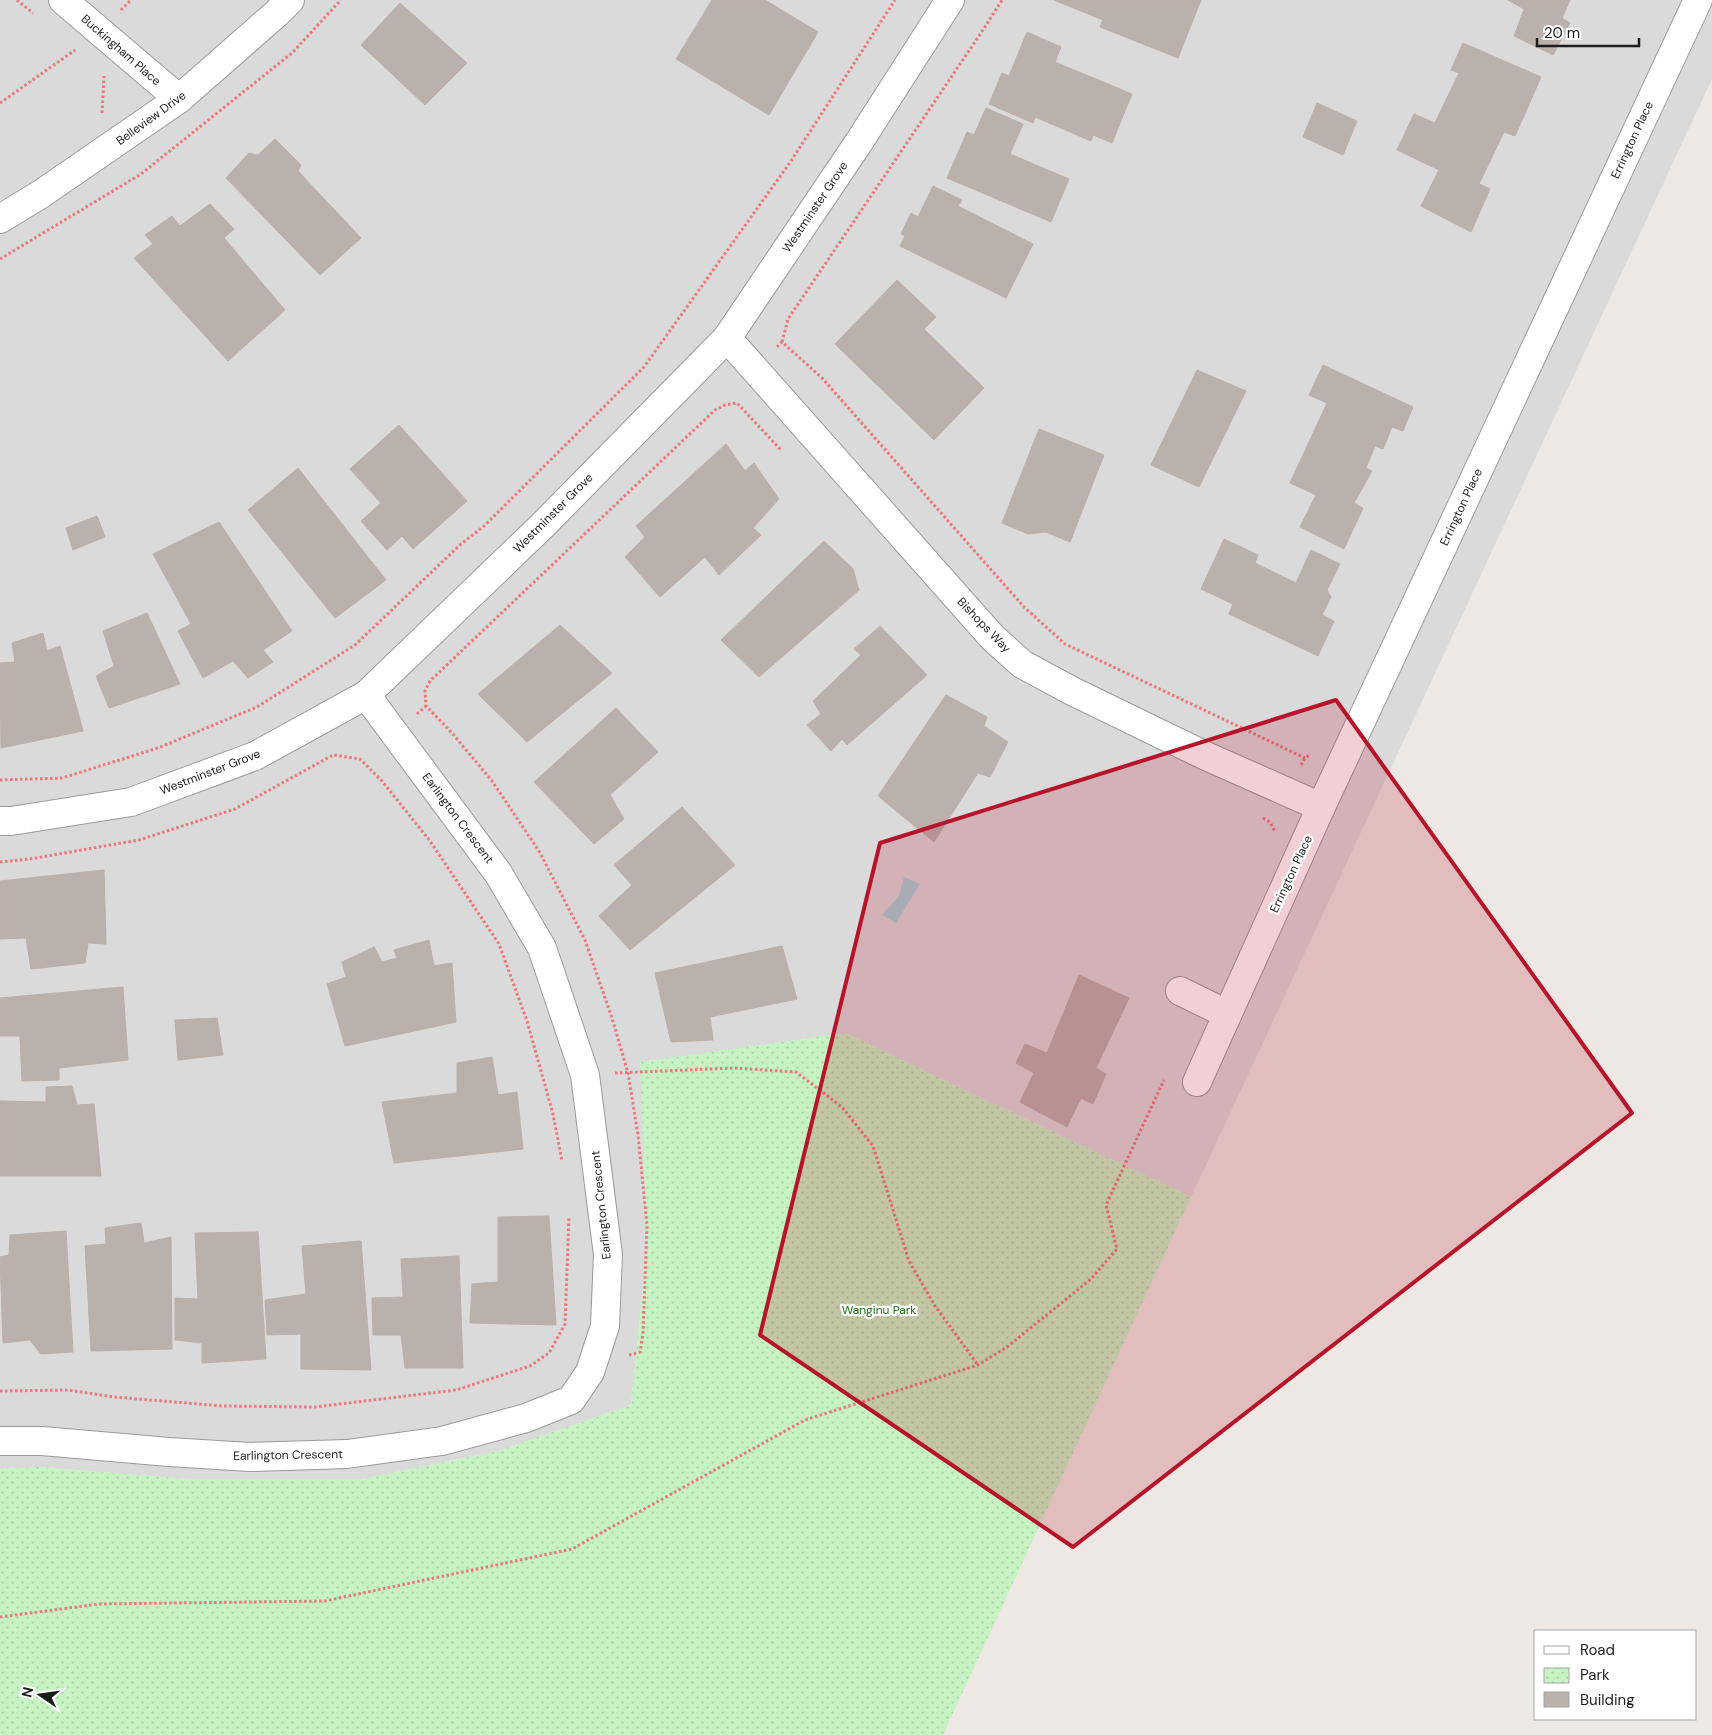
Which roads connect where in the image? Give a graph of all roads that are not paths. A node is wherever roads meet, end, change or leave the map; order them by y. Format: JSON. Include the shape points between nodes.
{"nodes":[{"id":1,"x":63,"y":0,"type":"edge"},
{"id":2,"x":290,"y":0,"type":"edge"},
{"id":3,"x":950,"y":0,"type":"edge"},
{"id":4,"x":1698,"y":0,"type":"edge"},
{"id":5,"x":179,"y":99,"type":"junction"},
{"id":6,"x":0,"y":219,"type":"edge"},
{"id":7,"x":727,"y":338,"type":"junction"},
{"id":8,"x":366,"y":695,"type":"junction"},
{"id":9,"x":1321,"y":807,"type":"junction"},
{"id":10,"x":0,"y":821,"type":"edge"},
{"id":11,"x":1180,"y":991,"type":"dead end"},
{"id":12,"x":1227,"y":1014,"type":"junction"},
{"id":13,"x":1197,"y":1082,"type":"dead end"},
{"id":14,"x":0,"y":1441,"type":"edge"}],
"edges":[{"from":1,"to":5,"type":"street","name":"Buckingham Place"},
{"from":2,"to":5,"type":"street","name":"Belleview Drive"},
{"from":3,"to":7,"type":"street","name":"Westminster Grove"},
{"from":4,"to":9,"type":"street","name":"Errington Place"},
{"from":5,"to":6,"type":"street","name":"Belleview Drive"},
{"from":7,"to":8,"type":"street","name":"Westminster Grove","via":[[542,526]]},
{"from":7,"to":9,"type":"street","name":"Bishops Way","via":[[993,638],[1022,664],[1206,756]]},
{"from":8,"to":10,"type":"street","name":"Westminster Grove","via":[[255,756],[131,802]]},
{"from":8,"to":14,"type":"street","name":"Earlington Crescent","via":[[498,873],[542,948],[585,1075],[608,1255],[605,1326],[590,1372],[571,1400],[526,1418],[442,1441],[347,1454],[250,1457],[42,1441]]},
{"from":9,"to":12,"type":"street","name":"Errington Place"},
{"from":11,"to":12,"type":"street"},
{"from":12,"to":13,"type":"street","name":"Errington Place"}]}
